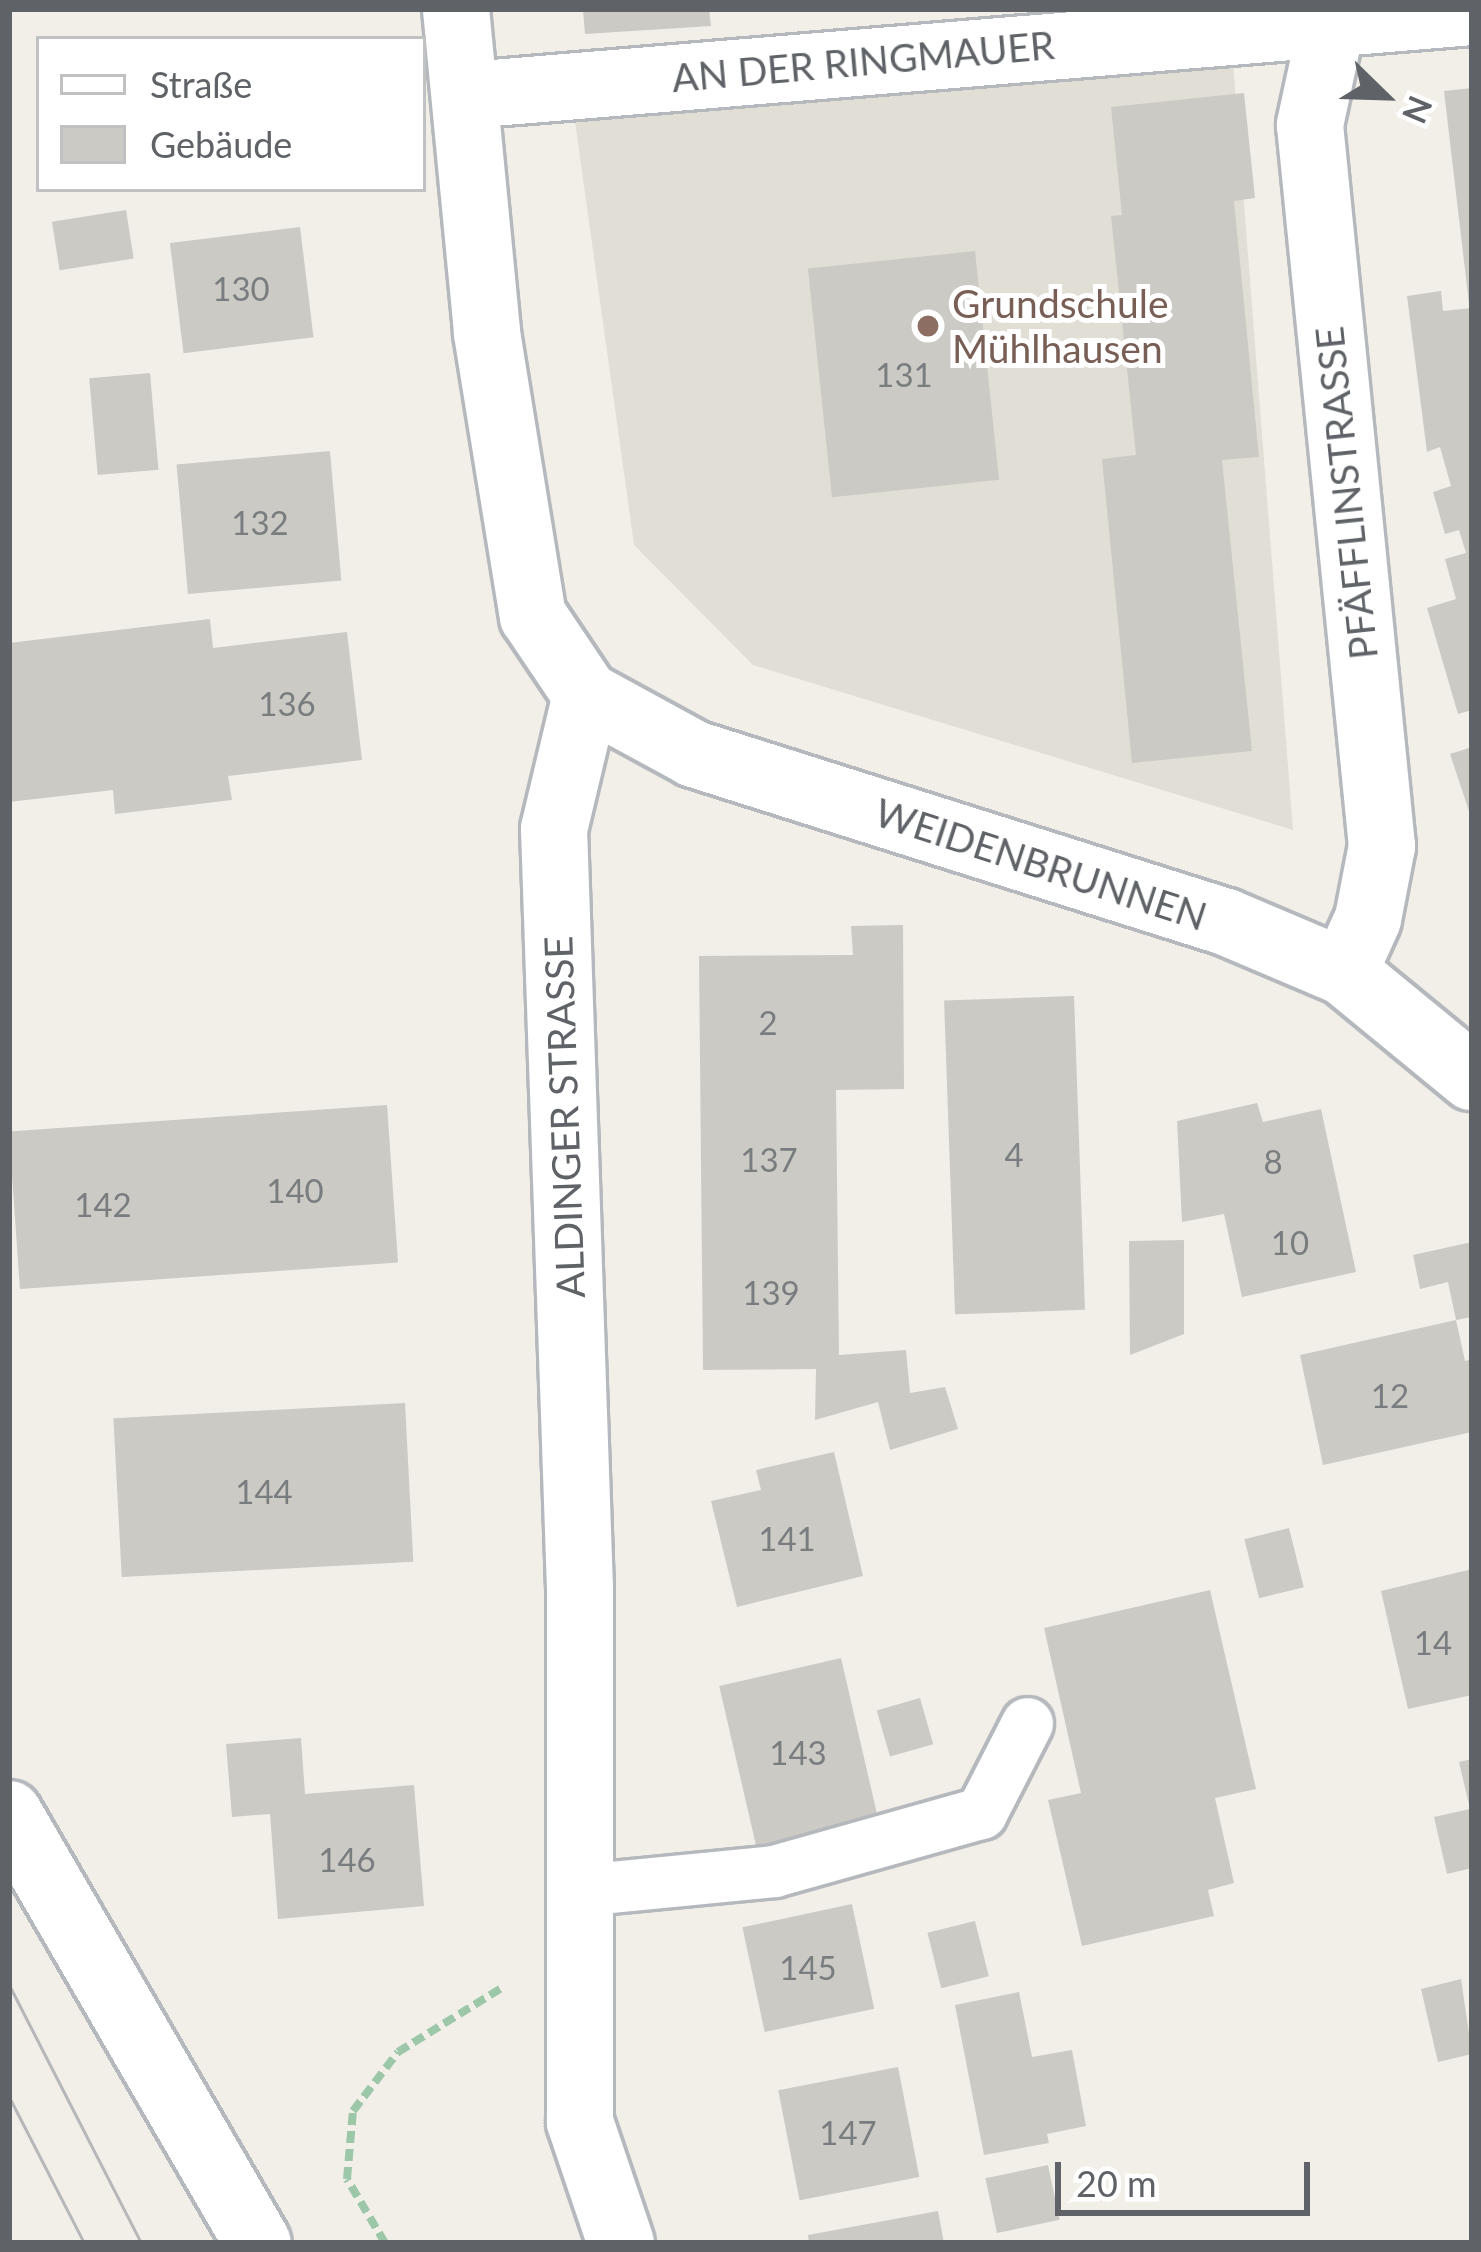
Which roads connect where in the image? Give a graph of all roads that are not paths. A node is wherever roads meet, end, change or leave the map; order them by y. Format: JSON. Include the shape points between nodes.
{"nodes":[{"id":1,"x":456,"y":9,"type":"edge"},
{"id":2,"x":1472,"y":12,"type":"edge"},
{"id":3,"x":1334,"y":16,"type":"edge"},
{"id":4,"x":470,"y":95,"type":"junction"},
{"id":5,"x":586,"y":695,"type":"junction"},
{"id":6,"x":1344,"y":972,"type":"junction"},
{"id":7,"x":1472,"y":1077,"type":"edge"},
{"id":8,"x":1027,"y":1723,"type":"dead end"},
{"id":9,"x":9,"y":1814,"type":"edge"},
{"id":10,"x":581,"y":1890,"type":"junction"},
{"id":11,"x":258,"y":2243,"type":"edge"},
{"id":12,"x":621,"y":2243,"type":"edge"}],
"edges":[{"from":1,"to":4,"type":"street"},
{"from":2,"to":3,"type":"street","name":"AN DER RINGMAUER"},
{"from":3,"to":4,"type":"street","name":"AN DER RINGMAUER"},
{"from":3,"to":6,"type":"street","name":"PFÄFFLINSTRASSE","via":[[1310,125],[1382,847],[1368,919]]},
{"from":4,"to":5,"type":"street","via":[[487,333],[533,616]]},
{"from":5,"to":6,"type":"street","name":"WEIDENBRUNNEN","via":[[694,754],[1226,922]]},
{"from":5,"to":10,"type":"street","name":"ALDINGER STRASSE","via":[[554,829],[580,1587]]},
{"from":6,"to":7,"type":"street","name":"WEIDENBRUNNEN"},
{"from":8,"to":10,"type":"lane","via":[[981,1813],[774,1871]]},
{"from":9,"to":11,"type":"street"},
{"from":10,"to":12,"type":"street","name":"ALDINGER STRASSE","via":[[580,2122]]}]}
